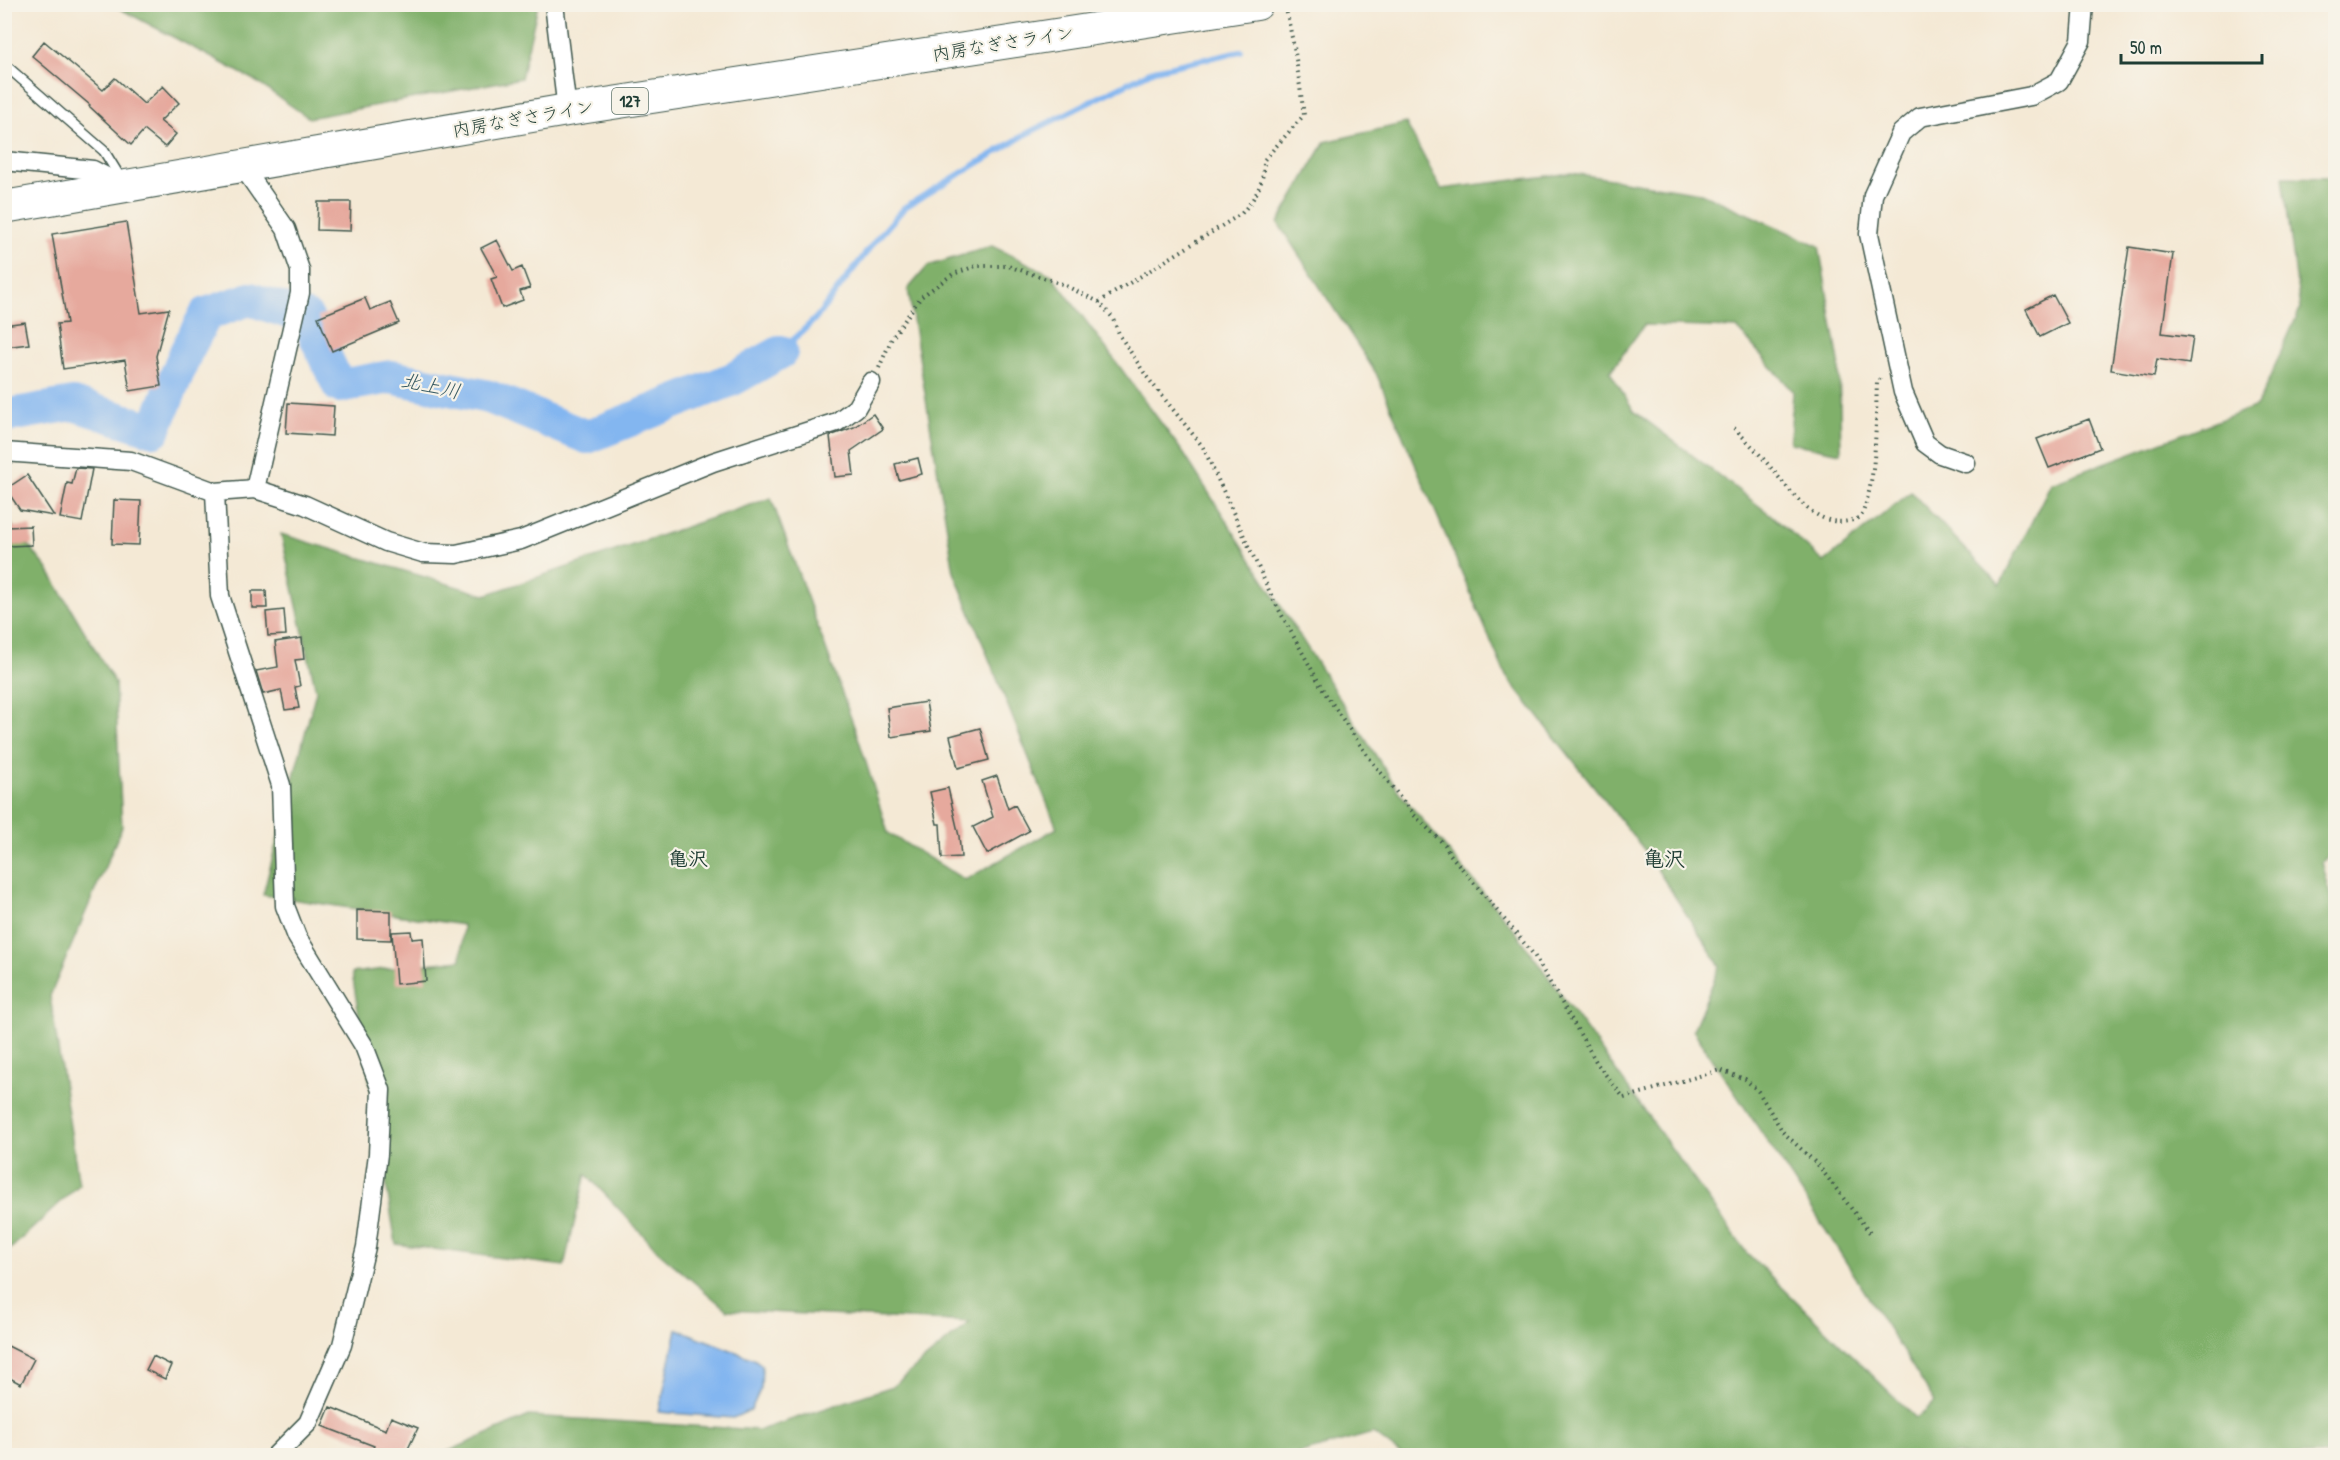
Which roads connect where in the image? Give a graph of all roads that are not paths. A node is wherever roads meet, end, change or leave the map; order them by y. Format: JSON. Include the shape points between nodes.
{"nodes":[{"id":1,"x":1257,"y":4,"type":"edge"},
{"id":2,"x":2084,"y":4,"type":"edge"},
{"id":3,"x":558,"y":5,"type":"edge"},
{"id":4,"x":4,"y":64,"type":"edge"},
{"id":5,"x":567,"y":110,"type":"junction"},
{"id":6,"x":4,"y":161,"type":"edge"},
{"id":7,"x":243,"y":167,"type":"junction"},
{"id":8,"x":126,"y":187,"type":"junction"},
{"id":9,"x":4,"y":207,"type":"edge"},
{"id":10,"x":872,"y":382,"type":"road end"},
{"id":11,"x":4,"y":452,"type":"edge"},
{"id":12,"x":1966,"y":463,"type":"dead end"},
{"id":13,"x":255,"y":489,"type":"junction"},
{"id":14,"x":215,"y":492,"type":"junction"},
{"id":15,"x":275,"y":1455,"type":"edge"}],
"edges":[{"from":1,"to":5,"type":"highway","name":"内房なぎさライン","number":"127"},
{"from":2,"to":12,"type":"street","via":[[2081,41],[2059,81],[2031,96],[1920,117],[1901,133],[1873,195],[1869,234],[1903,392],[1925,442],[1940,454]]},
{"from":3,"to":5,"type":"street"},
{"from":4,"to":8,"type":"lane","via":[[104,151]]},
{"from":5,"to":7,"type":"highway","name":"内房なぎさライン","number":"127"},
{"from":6,"to":8,"type":"street","via":[[93,170]]},
{"from":7,"to":8,"type":"highway","name":"内房なぎさライン","number":"127"},
{"from":7,"to":13,"type":"street","via":[[286,229],[300,270],[300,293]]},
{"from":8,"to":9,"type":"highway","name":"内房なぎさライン","number":"127"},
{"from":10,"to":13,"type":"street","via":[[856,408],[837,423],[713,462],[521,540],[456,554],[423,553],[386,542],[305,505]]},
{"from":11,"to":14,"type":"street","via":[[131,461]]},
{"from":13,"to":14,"type":"street"},
{"from":14,"to":15,"type":"street","via":[[220,596],[281,785],[285,906],[297,937],[364,1046],[381,1090],[378,1154],[366,1247],[342,1345],[308,1423]]}]}
